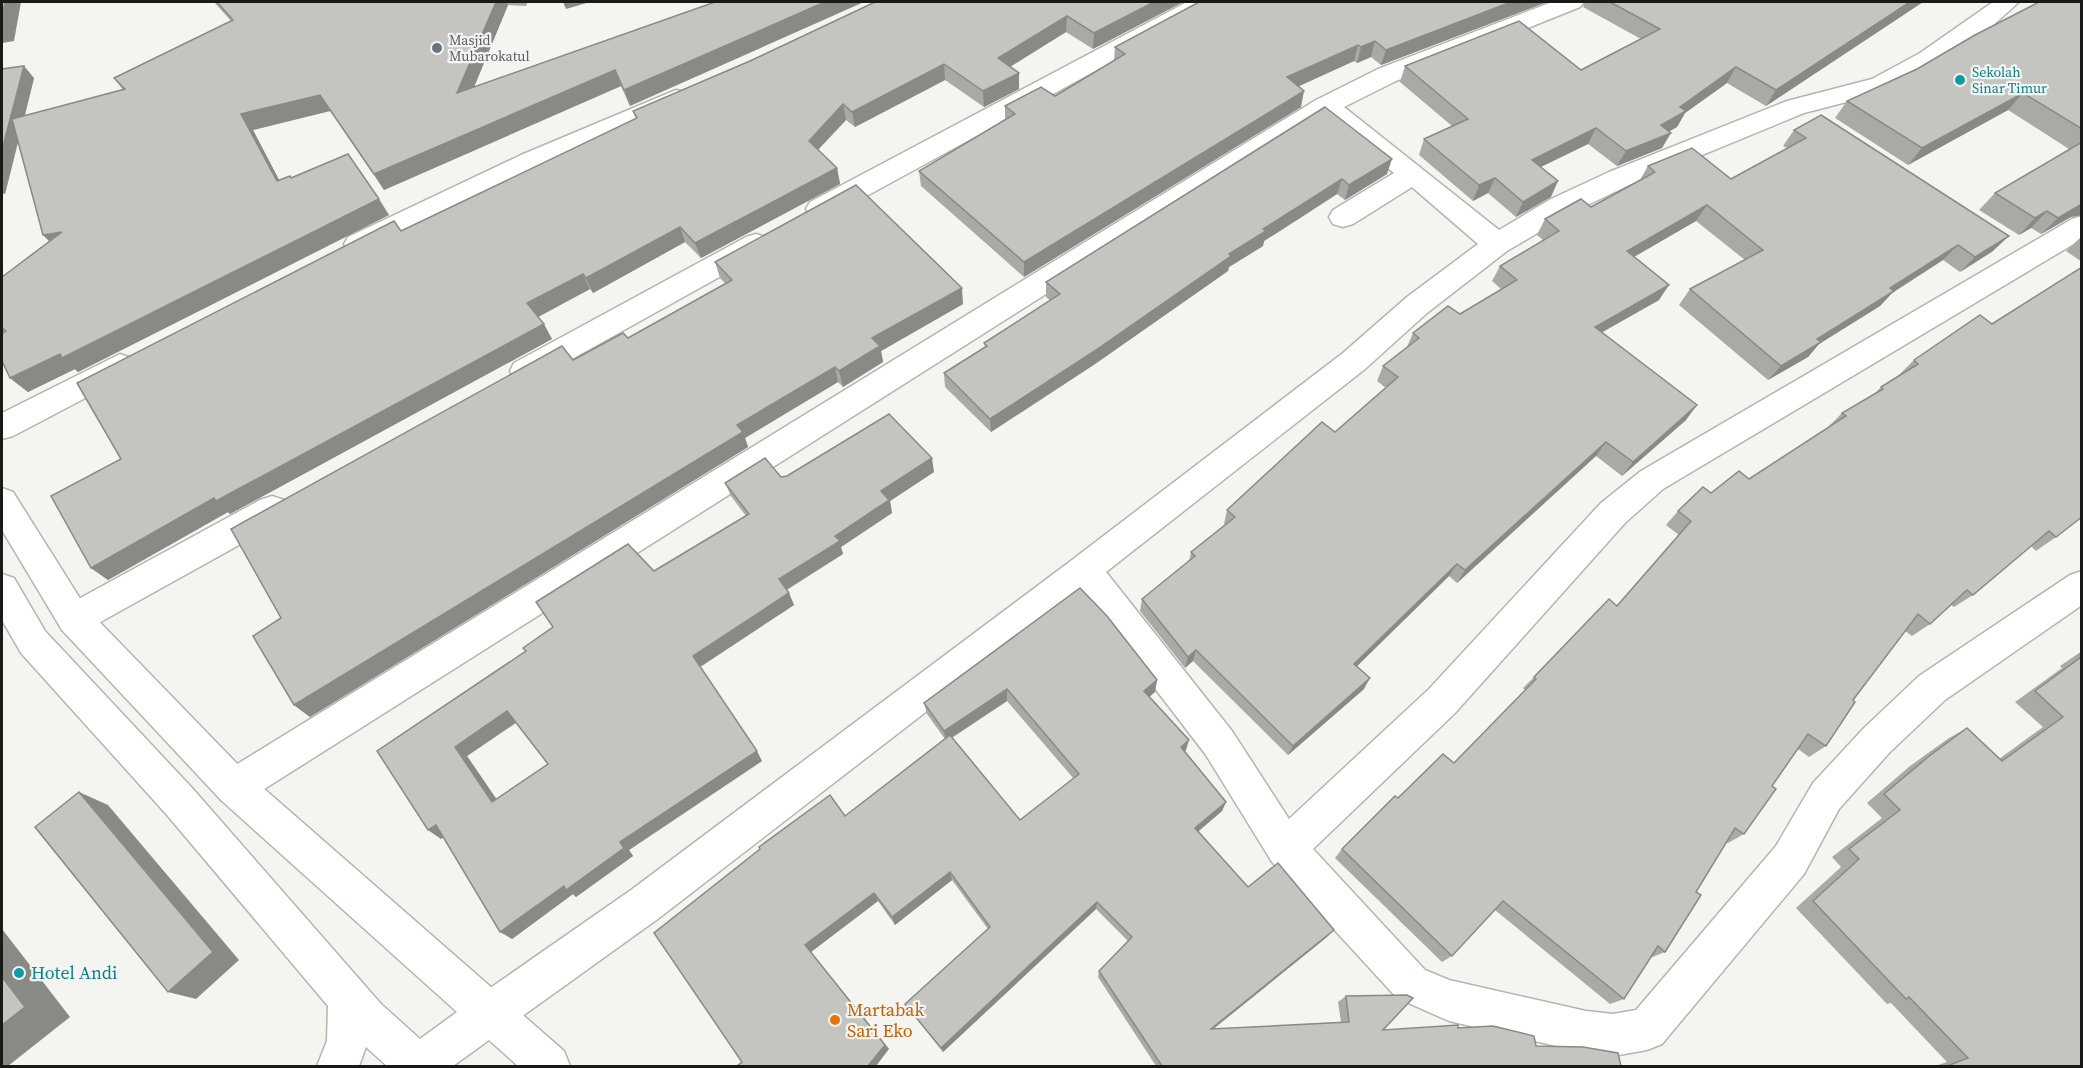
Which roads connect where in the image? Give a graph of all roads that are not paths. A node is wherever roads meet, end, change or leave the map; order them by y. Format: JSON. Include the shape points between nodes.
{"nodes":[{"id":1,"x":1204,"y":2,"type":"edge"},
{"id":2,"x":1572,"y":2,"type":"edge"},
{"id":3,"x":2007,"y":2,"type":"edge"},
{"id":4,"x":702,"y":87,"type":"edge"},
{"id":5,"x":1325,"y":106,"type":"junction"},
{"id":6,"x":1796,"y":107,"type":"junction"},
{"id":7,"x":1826,"y":126,"type":"edge"},
{"id":8,"x":1413,"y":174,"type":"junction"},
{"id":9,"x":1343,"y":217,"type":"dead end"},
{"id":10,"x":2082,"y":226,"type":"edge"},
{"id":11,"x":1497,"y":244,"type":"junction"},
{"id":12,"x":337,"y":255,"type":"edge"},
{"id":13,"x":138,"y":357,"type":"edge"},
{"id":14,"x":502,"y":384,"type":"edge"},
{"id":15,"x":2,"y":427,"type":"edge"},
{"id":16,"x":294,"y":499,"type":"edge"},
{"id":17,"x":2,"y":502,"type":"edge"},
{"id":18,"x":1084,"y":570,"type":"junction"},
{"id":19,"x":2082,"y":586,"type":"edge"},
{"id":20,"x":2,"y":589,"type":"edge"},
{"id":21,"x":74,"y":619,"type":"junction"},
{"id":22,"x":234,"y":787,"type":"junction"},
{"id":23,"x":1286,"y":848,"type":"junction"},
{"id":24,"x":349,"y":998,"type":"junction"},
{"id":25,"x":488,"y":1015,"type":"junction"},
{"id":26,"x":338,"y":1066,"type":"edge"},
{"id":27,"x":419,"y":1066,"type":"edge"},
{"id":28,"x":549,"y":1066,"type":"edge"}],
"edges":[{"from":1,"to":14,"type":"street"},
{"from":2,"to":5,"type":"street","via":[[1387,75]]},
{"from":3,"to":6,"type":"street","via":[[1929,59],[1880,85]]},
{"from":4,"to":12,"type":"street","via":[[530,161]]},
{"from":5,"to":8,"type":"street"},
{"from":5,"to":22,"type":"street"},
{"from":6,"to":7,"type":"street"},
{"from":6,"to":11,"type":"street","via":[[1618,178]]},
{"from":8,"to":9,"type":"street"},
{"from":8,"to":11,"type":"street"},
{"from":10,"to":23,"type":"street","via":[[2017,250],[1652,480],[1613,513],[1442,701]]},
{"from":11,"to":18,"type":"street","via":[[1417,305],[1354,361]]},
{"from":13,"to":15,"type":"street"},
{"from":16,"to":21,"type":"street"},
{"from":17,"to":21,"type":"street"},
{"from":18,"to":23,"type":"street","via":[[1219,743]]},
{"from":18,"to":25,"type":"street","via":[[645,904]]},
{"from":19,"to":23,"type":"street","via":[[1932,688],[1877,740],[1826,796],[1790,860],[1647,1029],[1613,1035],[1586,1032],[1449,999],[1411,984]]},
{"from":20,"to":24,"type":"street","via":[[33,642],[180,802]]},
{"from":21,"to":22,"type":"street"},
{"from":22,"to":25,"type":"street"},
{"from":24,"to":26,"type":"street","via":[[348,1041]]},
{"from":24,"to":27,"type":"street","via":[[366,1019]]},
{"from":25,"to":27,"type":"street"},
{"from":25,"to":28,"type":"street"}]}
